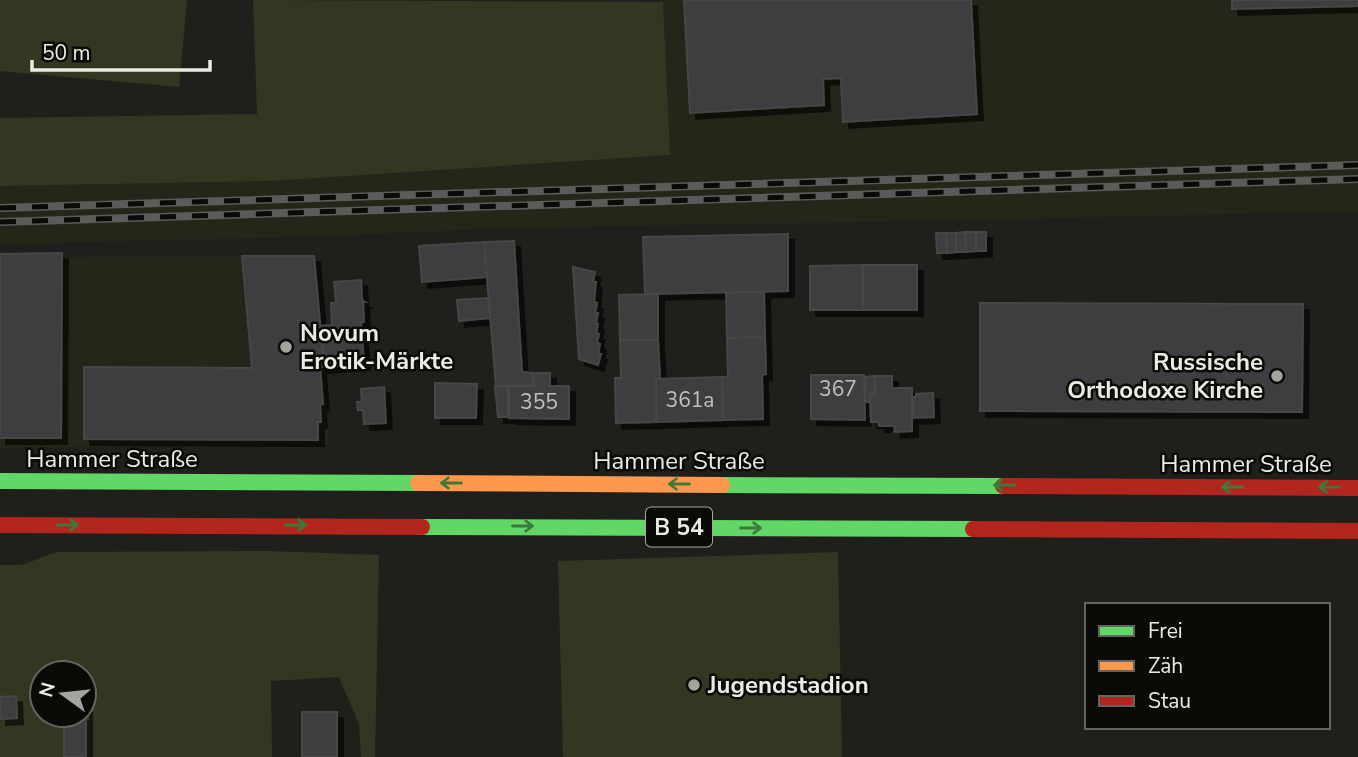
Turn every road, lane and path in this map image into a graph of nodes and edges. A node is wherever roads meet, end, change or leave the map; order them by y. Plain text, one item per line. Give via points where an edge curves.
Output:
1 (0, 481) edge
2 (1358, 488) edge
3 (0, 525) edge
4 (1358, 531) edge

2 -> 1 main road, Hammer Straße / B 54
3 -> 4 main road, B 54

